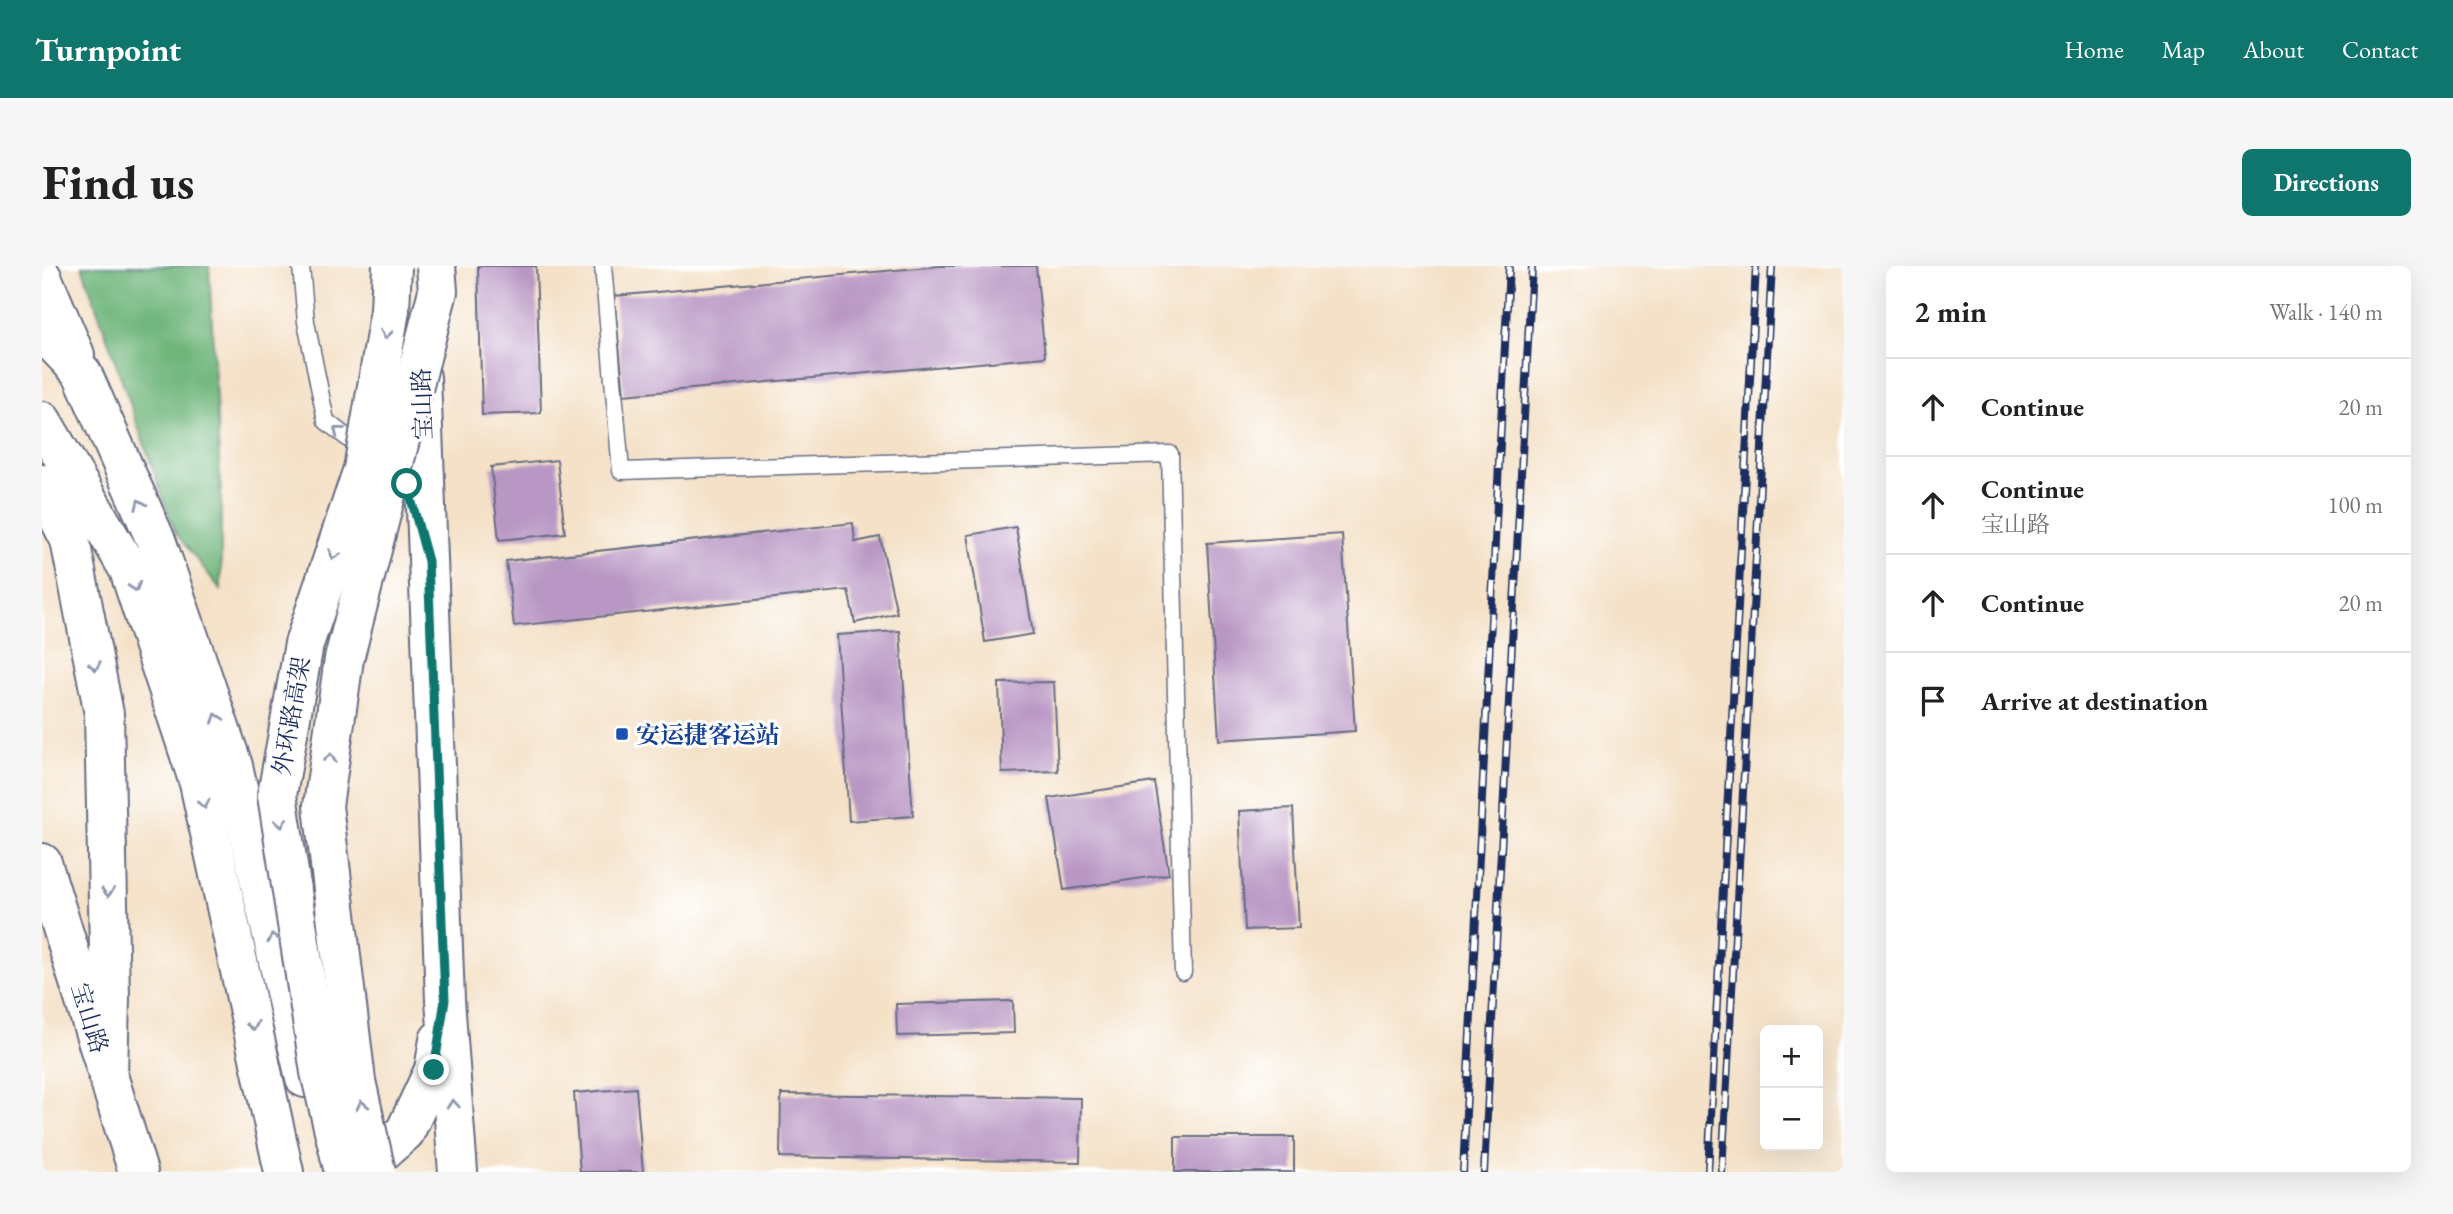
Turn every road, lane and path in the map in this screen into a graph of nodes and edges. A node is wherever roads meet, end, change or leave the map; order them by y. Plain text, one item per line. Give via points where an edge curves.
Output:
1 (301, 266) edge
2 (392, 266) edge
3 (418, 266) edge
4 (436, 266) edge
5 (604, 266) edge
6 (42, 277) edge
7 (42, 331) edge
8 (82, 373) junction
9 (42, 421) edge
10 (42, 484) edge
11 (428, 561) junction
12 (42, 863) edge
13 (1183, 972) dead end
14 (445, 1000) junction
15 (108, 1075) junction
16 (138, 1172) edge
17 (166, 1172) edge
18 (285, 1172) edge
19 (327, 1172) edge
20 (344, 1172) edge
21 (359, 1172) edge
22 (376, 1172) edge
23 (458, 1172) edge

11 -> 1 lane via 408,491 326,421 306,322
2 -> 20 main road, 外环路高架, bridge via 390,310 363,468 304,644 277,795 320,1072
3 - 11 main road, 宝山路
22 -> 4 main road, 外环路高架, bridge via 356,1081 323,806 344,659 438,291
5 - 13 lane via 621,471 1170,454
6 - 8 main road
7 - 8 main road
19 -> 8 main road via 233,766 157,543
9 -> 18 main road via 129,570 200,783
10 -> 15 main road via 70,540 104,714
11 - 14 main road, 宝山路
12 - 15 main road, 宝山路
14 - 21 main road via 434,1070 405,1132
23 -> 14 main road, 宝山路
15 - 16 main road, 宝山路
15 - 17 main road

